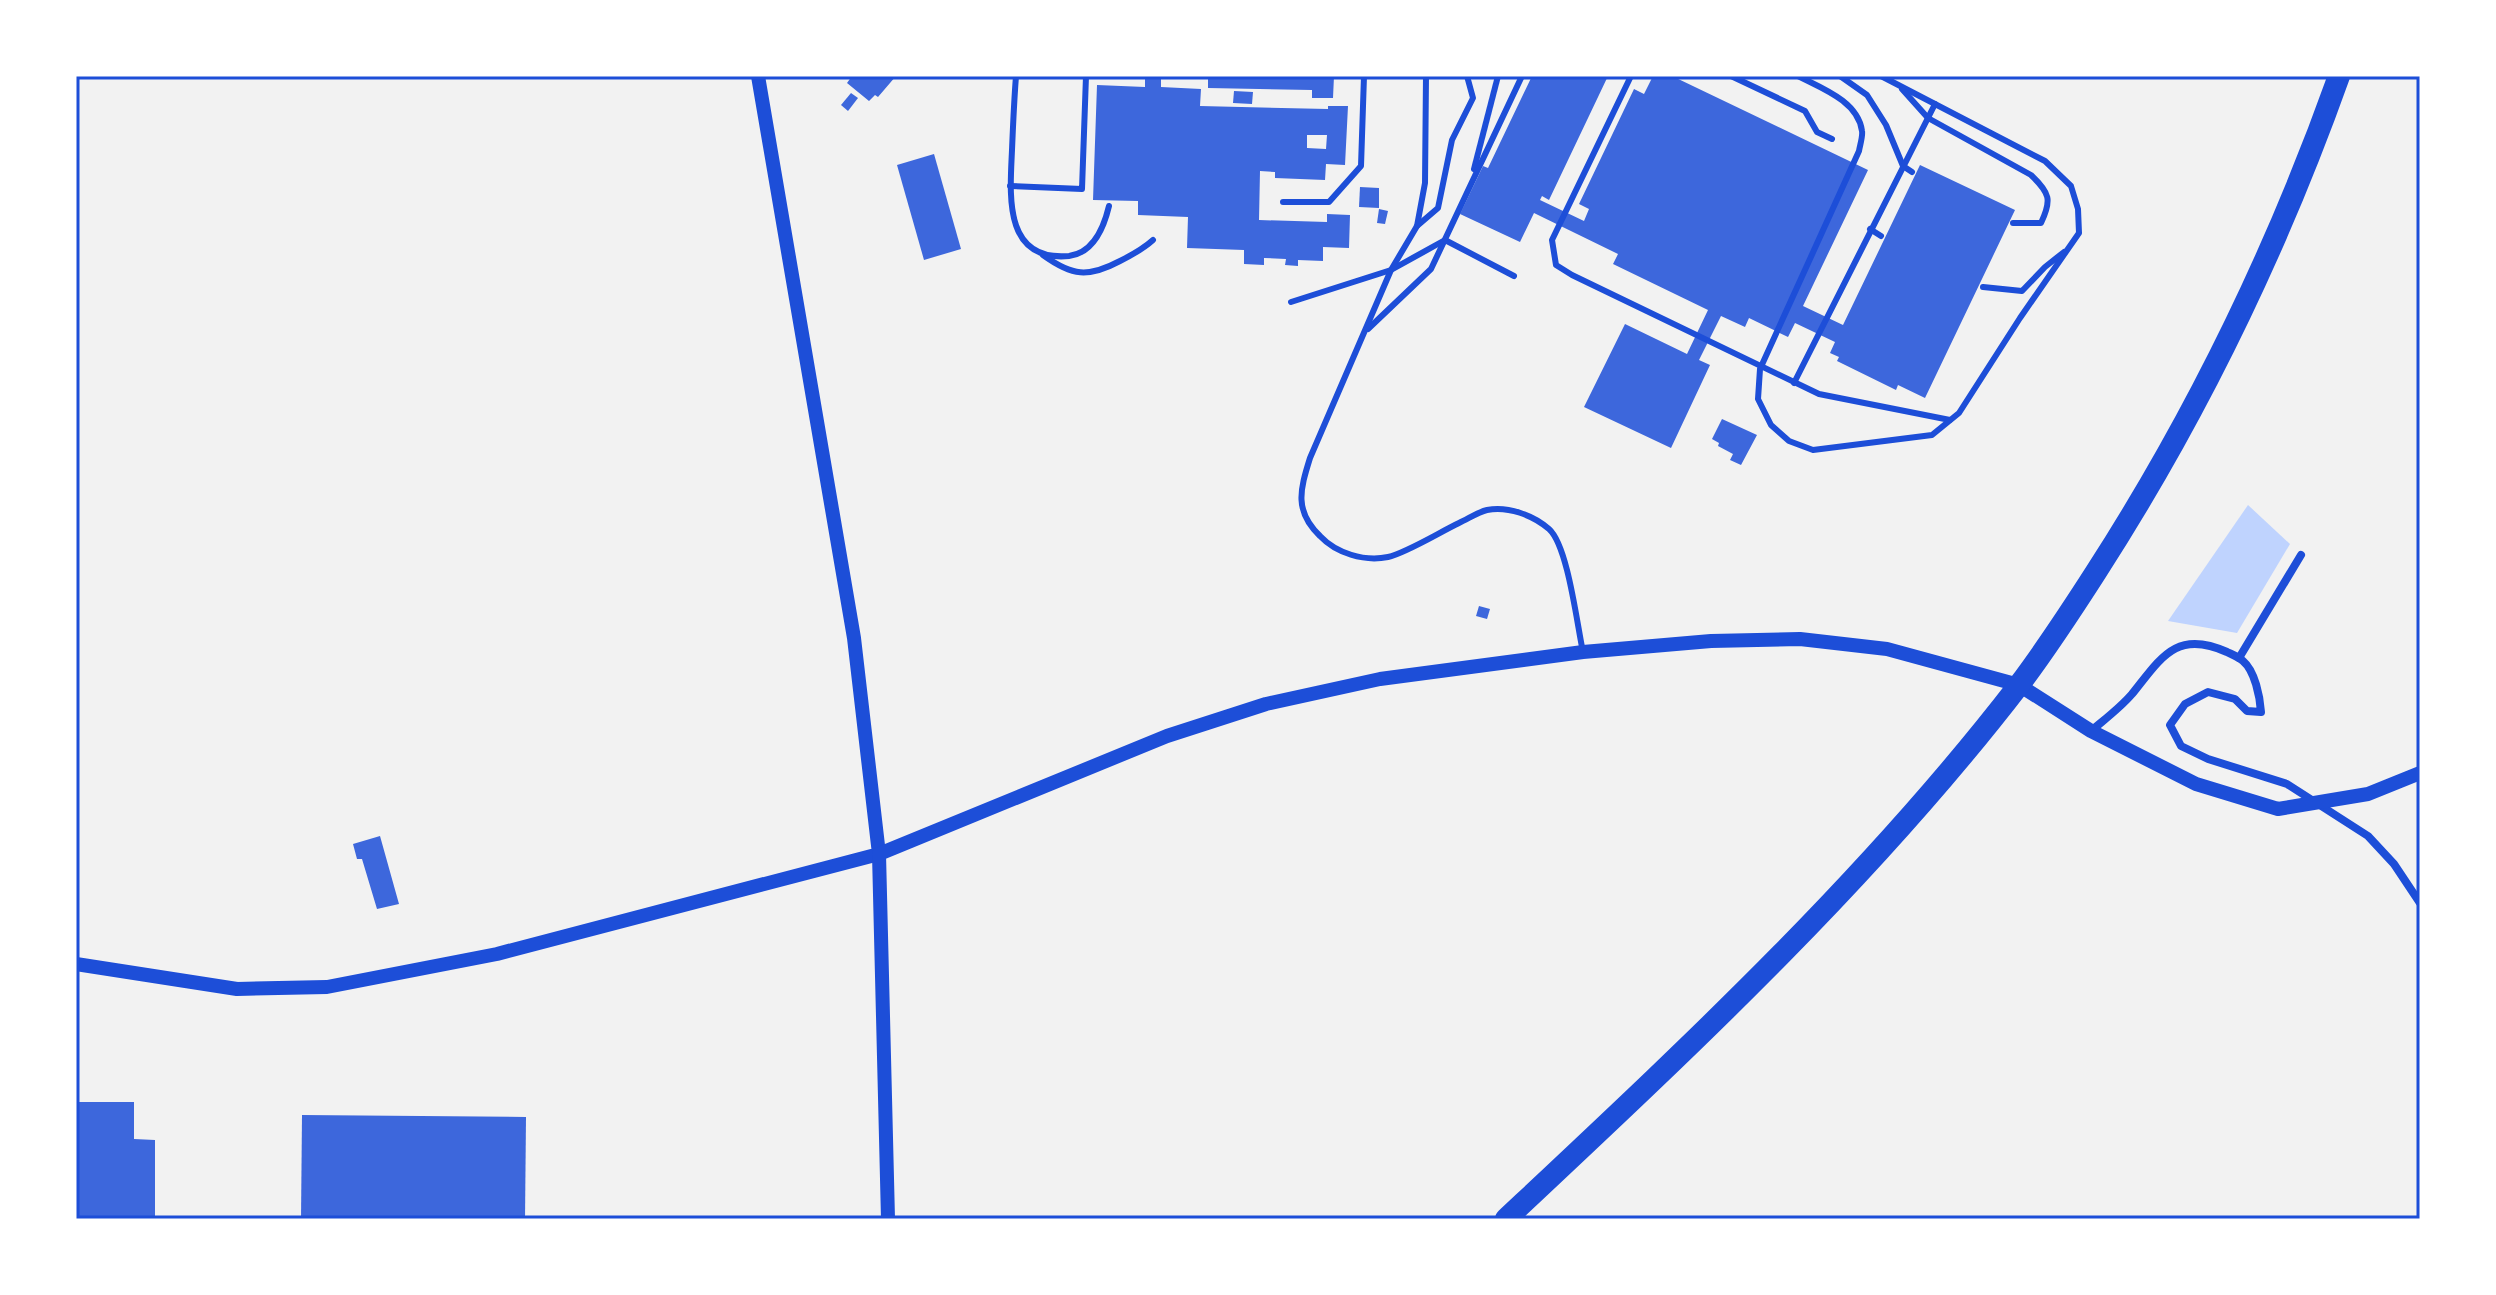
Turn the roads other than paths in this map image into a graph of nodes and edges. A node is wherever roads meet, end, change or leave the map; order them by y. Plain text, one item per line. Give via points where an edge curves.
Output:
1 (758, 76) edge
2 (1016, 76) edge
3 (1086, 76) edge
4 (1364, 76) edge
5 (1426, 76) edge
6 (1467, 76) edge
7 (1498, 76) edge
8 (1522, 76) edge
9 (1631, 76) edge
10 (1731, 76) edge
11 (1798, 76) edge
12 (1840, 76) edge
13 (1881, 76) edge
14 (2339, 76) edge
15 (1897, 84) junction
16 (1935, 104) junction
17 (1928, 118) junction
18 (1832, 139) dead end
19 (1903, 166) junction
20 (1912, 172) dead end
21 (1010, 186) junction
22 (1470, 186) junction
23 (1283, 202) dead end
24 (1109, 206) dead end
25 (2013, 223) dead end
26 (1417, 226) junction
27 (1870, 229) junction
28 (1881, 236) dead end
29 (1153, 240) dead end
30 (1445, 240) junction
31 (2067, 249) junction
32 (1040, 253) junction
33 (1391, 270) junction
34 (1514, 276) dead end
35 (1983, 287) dead end
36 (1291, 302) dead end
37 (1366, 332) junction
38 (1794, 383) junction
39 (1950, 420) junction
40 (2301, 555) dead end
41 (1583, 652) junction
42 (2239, 658) junction
43 (2019, 685) junction
44 (2091, 731) junction
45 (2420, 773) edge
46 (2317, 803) junction
47 (879, 854) junction
48 (2420, 903) edge
49 (76, 964) edge
50 (888, 1219) edge
51 (1506, 1219) edge

1 - 47 street via 854,638
2 - 21 lane
3 - 21 lane via 1082,189
4 - 23 lane via 1361,166 1329,202
5 - 26 lane via 1425,183
6 - 26 lane via 1473,98 1452,140 1438,208
7 - 22 lane
8 - 22 lane
9 - 38 lane via 1552,240 1556,265
10 - 18 lane via 1805,111 1817,132
11 - 39 lane via 1840,97 1862,131 1859,151 1760,369 1758,399 1771,425 1789,441 1813,450 1932,435
12 - 19 lane via 1867,95
13 - 15 lane
14 - 43 highway via 2269,255 2206,384 2132,517
15 - 16 lane
15 - 17 lane
16 - 17 lane
16 - 31 lane via 2045,161 2071,186 2079,233
17 - 19 lane
17 - 25 lane via 2045,188 2049,206 2041,223
19 - 20 lane
19 - 27 lane
21 - 32 lane via 1019,234
22 - 30 lane
24 - 32 lane via 1104,225 1084,250 1073,256
26 - 33 lane
27 - 28 lane
27 - 38 lane
29 - 32 lane via 1099,272 1071,271
30 - 33 lane
30 - 34 lane
30 - 37 lane via 1431,269
31 - 35 lane via 2022,291
31 - 39 lane
33 - 36 lane
33 - 37 lane
37 - 41 lane via 1310,458 1302,485 1303,517 1338,550 1364,557 1388,557 1486,510 1513,510 1535,520 1552,531 1566,565
38 - 39 lane via 1819,394
40 - 42 street
41 - 43 street via 1800,639 1887,649
41 - 47 street via 1380,679 1266,704 1167,736
42 - 44 street via 2213,647 2179,646 2161,657 2122,705
42 - 46 street via 2260,696 2261,712 2247,711 2235,699 2208,692 2185,704 2170,725 2181,746 2287,784
43 - 44 street
43 - 51 highway via 1918,809 1809,924 1704,1033
44 - 46 street via 2196,784 2278,809
45 - 46 street via 2368,794
46 - 48 street via 2368,836
47 - 49 street via 497,954 327,987 237,989
47 - 50 street

